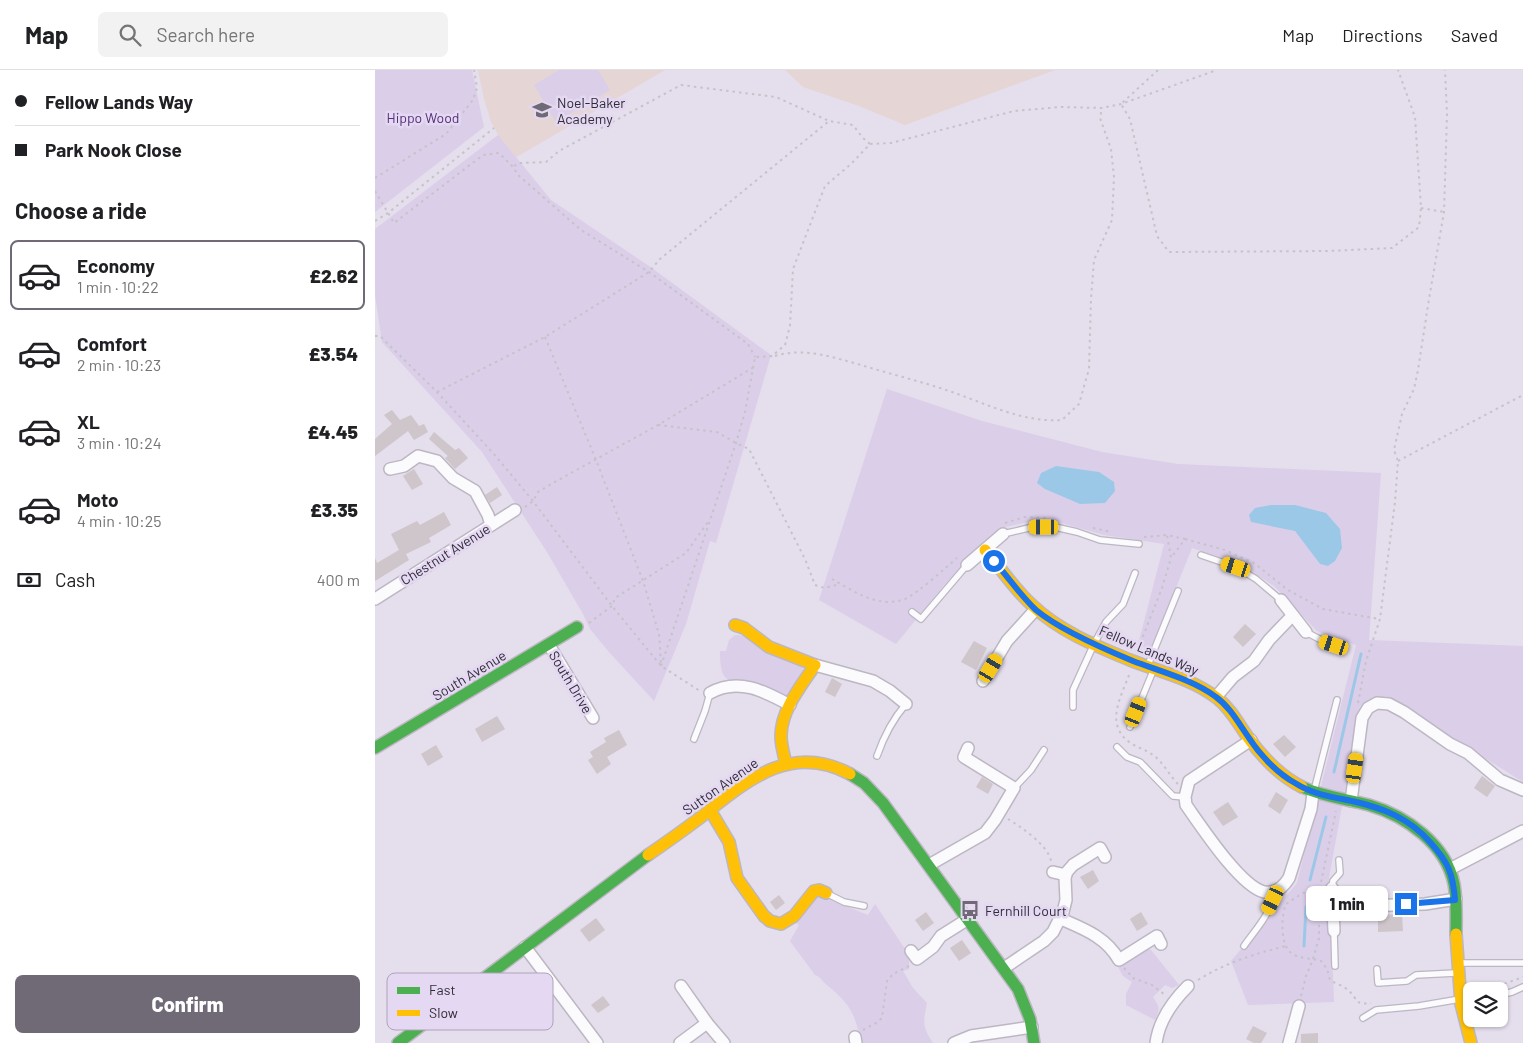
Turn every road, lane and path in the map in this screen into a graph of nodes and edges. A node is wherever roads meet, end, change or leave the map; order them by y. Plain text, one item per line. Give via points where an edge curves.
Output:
1 (473, 70) edge
2 (1158, 70) edge
3 (1217, 70) edge
4 (1397, 70) edge
5 (1445, 70) edge
6 (1121, 104) junction
7 (1102, 108) junction
8 (829, 121) junction
9 (494, 128) dead end
10 (870, 144) junction
11 (513, 167) junction
12 (375, 178) edge
13 (375, 191) edge
14 (1421, 208) junction
15 (1444, 212) junction
16 (388, 213) junction
17 (375, 221) edge
18 (649, 272) junction
19 (375, 336) edge
20 (545, 337) junction
21 (773, 356) junction
22 (755, 357) junction
23 (755, 367) junction
24 (437, 392) junction
25 (1523, 395) edge
26 (659, 425) junction
27 (736, 443) junction
28 (596, 460) junction
29 (1398, 461) junction
30 (390, 468) dead end
31 (533, 501) junction
32 (515, 510) joint
33 (712, 516) junction
34 (491, 525) junction
35 (1003, 534) joint
36 (1139, 544) dead end
37 (985, 550) junction
38 (1201, 555) dead end
39 (1171, 558) junction
40 (967, 565) joint
41 (1135, 573) dead end
42 (643, 581) junction
43 (840, 584) dead end
44 (1178, 590) dead end
45 (375, 599) edge
46 (1281, 600) joint
47 (612, 606) junction
48 (1036, 609) junction
49 (1323, 609) dead end
50 (912, 612) dead end
51 (1292, 616) junction
52 (1380, 619) junction
53 (735, 625) dead end
54 (577, 627) joint
55 (1306, 632) joint
56 (1094, 644) junction
57 (549, 645) junction
58 (1344, 648) dead end
59 (1133, 661) junction
60 (815, 665) junction
61 (661, 666) junction
62 (1150, 667) junction
63 (983, 681) dead end
64 (709, 695) junction
65 (1216, 697) junction
66 (1337, 700) dead end
67 (906, 704) joint
68 (790, 705) junction
69 (1073, 707) dead end
70 (1357, 707) dead end
71 (593, 718) dead end
72 (1130, 727) dead end
73 (694, 739) dead end
74 (1251, 740) junction
75 (1117, 747) dead end
76 (375, 748) edge
77 (969, 748) dead end
78 (1044, 750) dead end
79 (877, 756) dead end
80 (786, 764) junction
81 (1014, 788) junction
82 (1523, 790) edge
83 (1185, 793) junction
84 (1313, 793) junction
85 (1345, 800) junction
86 (710, 810) junction
87 (999, 814) junction
88 (1523, 831) edge
89 (1105, 857) dead end
90 (1339, 860) dead end
91 (929, 865) junction
92 (1450, 869) junction
93 (1053, 872) joint
94 (1065, 875) junction
95 (1332, 888) joint
96 (1273, 892) junction
97 (1319, 892) junction
98 (826, 893) joint
99 (1455, 900) junction
100 (864, 906) dead end
101 (1333, 907) junction
102 (1061, 918) junction
103 (968, 919) junction
104 (1334, 931) joint
105 (1161, 944) dead end
106 (1243, 946) dead end
107 (1286, 946) junction
108 (525, 947) junction
109 (914, 955) joint
110 (1313, 959) junction
111 (1119, 960) junction
112 (1523, 963) edge
113 (1335, 966) dead end
114 (1004, 968) junction
115 (1457, 968) junction
116 (1377, 969) dead end
117 (491, 973) edge
118 (544, 973) edge
119 (553, 984) edge
120 (681, 985) dead end
121 (1189, 986) joint
122 (1523, 987) edge
123 (1508, 993) edge
124 (1169, 998) junction
125 (1462, 1001) junction
126 (1299, 1006) joint
127 (1363, 1018) dead end
128 (707, 1023) junction
129 (1031, 1023) junction
130 (415, 1030) edge
131 (856, 1040) edge
132 (398, 1043) edge
133 (597, 1043) edge
134 (679, 1043) edge
135 (724, 1043) edge
136 (954, 1043) edge
137 (1034, 1043) edge
138 (1156, 1043) edge
139 (1289, 1043) edge
140 (1471, 1043) edge

1 - 12 path via 477,88 473,100 446,134
2 - 6 path
3 - 6 path
4 - 14 path via 1415,117
5 - 15 path
6 - 7 path
6 - 14 path via 1130,119 1157,236 1169,252 1392,248 1419,227
7 - 10 path via 1014,111 900,141
7 - 21 path via 1100,118 1111,149 1113,167 1112,220 1094,260 1089,369 1079,404 1062,420 1048,421 1016,415 948,390 820,353
8 - 10 path via 853,125
8 - 11 path via 776,97 681,85 559,151 546,162 519,163
8 - 18 path via 660,258
9 - 16 path
10 - 21 path via 825,186 793,269 790,326 785,345
11 - 16 path via 499,153 483,155 394,223
11 - 18 path via 581,230
13 - 16 path
14 - 15 path
15 - 29 path via 1418,370 1414,389 1402,414 1394,450
16 - 17 path
18 - 20 path
18 - 22 path via 748,344
19 - 24 path via 380,336
20 - 24 path
20 - 28 path
21 - 22 path
22 - 23 path
23 - 26 path
23 - 27 path
24 - 31 path
25 - 29 path
26 - 27 path via 717,432
26 - 28 path
27 - 33 path
27 - 43 path via 749,449 757,463 815,585 825,588
28 - 31 path via 538,492
28 - 42 path
29 - 52 path
30 - 34 street via 403,466 417,450 437,461 453,478 475,492
31 - 32 path
31 - 47 path
32 - 34 street, Chestnut Avenue
33 - 42 path via 686,553
33 - 61 path
34 - 45 street, Chestnut Avenue
35 - 36 lane via 1033,527 1055,527 1100,540
35 - 37 street
37 - 40 street
37 - 48 street, Fellow Lands Way
38 - 46 lane via 1236,567
39 - 39 path via 1167,536 1185,539 1181,546
39 - 59 path
40 - 50 lane via 921,619
41 - 56 lane via 1123,604
42 - 47 path via 615,598
42 - 61 path via 659,634
44 - 62 lane
46 - 51 street
47 - 54 path via 590,623
47 - 61 path
48 - 56 street, Fellow Lands Way
48 - 63 street via 1007,641
49 - 52 path
51 - 55 street
51 - 65 street via 1254,661 1233,677
52 - 70 path via 1366,661
53 - 60 street via 749,631 769,648
54 - 57 street, South Avenue
55 - 58 lane via 1323,642
56 - 59 street, Fellow Lands Way
56 - 69 lane via 1073,690
57 - 71 street, South Drive
57 - 76 street, South Avenue
59 - 62 street, Fellow Lands Way
59 - 83 path via 1116,709 1118,731 1131,743 1153,755
60 - 67 street via 873,681
60 - 68 street
61 - 64 path
62 - 65 street, Fellow Lands Way
62 - 72 lane
64 - 68 street via 725,687 741,686 765,692
64 - 73 lane
65 - 74 street, Fellow Lands Way
66 - 84 lane
67 - 79 lane via 884,735
68 - 80 street via 781,735
74 - 83 street via 1189,781
74 - 84 street, Fellow Lands Way via 1273,766
75 - 83 lane via 1127,757 1140,762 1173,796
77 - 81 street via 964,757
78 - 81 lane
80 - 86 street, Sutton Avenue via 760,773
80 - 91 street, Sutton Avenue via 827,764 846,770 863,781
81 - 87 street
82 - 85 street via 1500,780 1468,753 1404,712 1389,704 1377,703 1368,708 1362,718
83 - 96 street via 1186,806 1224,859 1263,892
84 - 85 street, Fellow Lands Way
84 - 96 street via 1289,878 1283,887
85 - 92 street, Fellow Lands Way via 1384,809 1405,820 1422,832
85 - 97 path
86 - 98 street via 729,842 737,878 770,921 781,924 794,916 814,891
86 - 108 street, Sutton Avenue
87 - 91 street via 985,833
87 - 93 path via 1027,831 1046,850
88 - 92 street
89 - 94 street via 1100,848 1073,865
90 - 95 lane via 1340,873
91 - 103 street, Sutton Avenue
92 - 99 street, Fellow Lands Way
93 - 94 street
94 - 102 street
95 - 101 street
96 - 106 lane via 1265,917
97 - 107 path via 1303,893 1286,904 1281,923
97 - 110 path via 1319,938
98 - 100 lane via 844,902
99 - 101 street
99 - 115 street, Fellow Lands Way
101 - 104 street
102 - 111 street via 1101,938
102 - 114 street via 1044,941
103 - 109 street via 941,936 933,947
103 - 114 street, Sutton Avenue
104 - 113 lane
105 - 111 street via 1157,936
107 - 110 path via 1290,953
107 - 121 path via 1236,960
108 - 117 street, Sutton Avenue
108 - 118 street
109 - 131 path via 907,968 890,977 885,988 882,1018 871,1027 855,1032
110 - 126 path
111 - 124 path via 1131,976 1152,985
112 - 115 lane
114 - 129 street, Sutton Avenue via 1024,1001
115 - 116 lane via 1416,975 1407,981 1377,983
115 - 125 street, Fellow Lands Way
119 - 133 street
120 - 128 street
121 - 124 street
122 - 123 lane
124 - 138 street
125 - 127 lane via 1376,1010
125 - 140 street, Fellow Lands Way via 1463,1020
126 - 139 street
128 - 134 street
128 - 135 street
129 - 136 street via 971,1036
129 - 137 street, Sutton Avenue
130 - 132 street, Sutton Avenue

